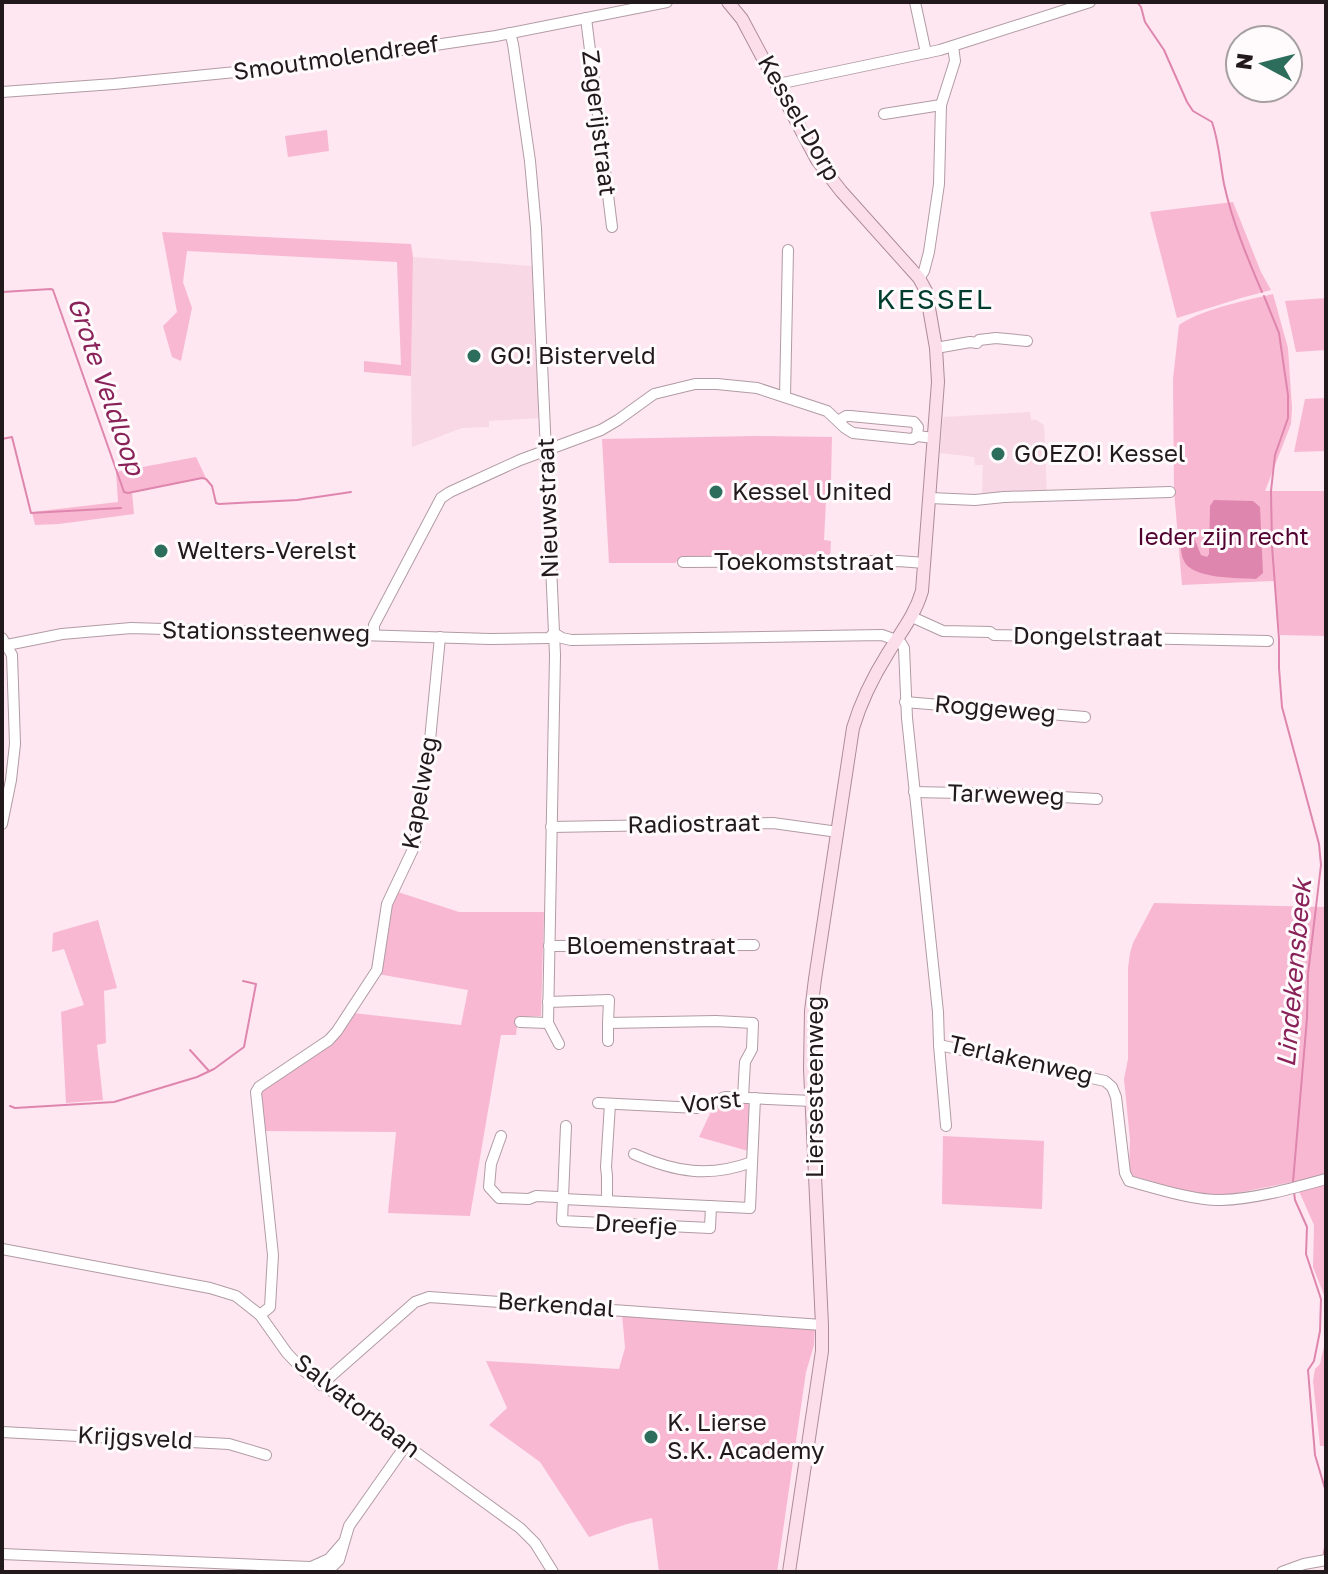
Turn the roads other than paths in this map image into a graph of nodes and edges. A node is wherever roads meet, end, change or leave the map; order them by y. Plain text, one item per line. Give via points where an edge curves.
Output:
1 (667, 2) edge
2 (728, 2) edge
3 (915, 2) edge
4 (1090, 2) edge
5 (586, 18) junction
6 (510, 33) junction
7 (953, 46) junction
8 (926, 53) junction
9 (778, 84) junction
10 (2, 92) edge
11 (941, 105) junction
12 (884, 114) dead end
13 (612, 227) dead end
14 (788, 250) dead end
15 (919, 278) junction
16 (1027, 341) dead end
17 (936, 348) junction
18 (785, 397) junction
19 (838, 421) junction
20 (917, 436) junction
21 (934, 438) junction
22 (546, 450) junction
23 (1170, 492) dead end
24 (930, 498) junction
25 (683, 562) dead end
26 (925, 563) junction
27 (912, 617) junction
28 (554, 633) junction
29 (374, 634) junction
30 (440, 637) junction
31 (530, 639) junction
32 (896, 640) junction
33 (1268, 641) dead end
34 (4, 643) edge
35 (553, 666) junction
36 (905, 702) junction
37 (1085, 717) dead end
38 (914, 792) junction
39 (1097, 799) dead end
40 (2, 824) edge
41 (551, 827) junction
42 (838, 832) junction
43 (754, 945) dead end
44 (549, 946) junction
45 (548, 1002) junction
46 (520, 1022) dead end
47 (548, 1023) junction
48 (608, 1023) junction
49 (608, 1041) dead end
50 (559, 1044) dead end
51 (939, 1045) junction
52 (749, 1097) junction
53 (812, 1101) junction
54 (598, 1103) dead end
55 (610, 1104) junction
56 (566, 1126) dead end
57 (946, 1126) dead end
58 (501, 1136) dead end
59 (634, 1154) dead end
60 (752, 1162) junction
61 (1326, 1179) edge
62 (563, 1199) junction
63 (607, 1201) junction
64 (711, 1206) junction
65 (2, 1249) edge
66 (260, 1315) junction
67 (822, 1325) junction
68 (321, 1385) junction
69 (2, 1432) edge
70 (406, 1445) junction
71 (266, 1455) dead end
72 (2, 1554) edge
73 (1326, 1560) edge
74 (553, 1572) edge
75 (789, 1572) edge
76 (1282, 1572) edge

1 - 5 street, Smoutmolendreef
2 - 9 main road, Kessel-Dorp
3 - 8 street
4 - 7 street
5 - 6 street, Smoutmolendreef
5 - 13 street, Zagerijstraat
6 - 10 street, Smoutmolendreef via 286,67
6 - 22 street, Nieuwstraat via 534,198
7 - 8 street
7 - 11 street via 955,61
8 - 9 street
9 - 15 main road, Kessel-Dorp via 822,168
11 - 12 street
11 - 15 street via 937,198 926,267
14 - 18 street
15 - 17 main road, Kessel-Dorp
16 - 17 street via 996,338
17 - 21 main road, Kessel-Dorp
18 - 19 street via 827,411
18 - 22 street via 757,388 695,384 652,395 610,425
19 - 20 street via 853,433
19 - 20 street via 850,416 914,422
20 - 21 street
21 - 24 main road, Kessel-Dorp
22 - 28 street, Nieuwstraat
22 - 29 street via 441,498
23 - 24 street
24 - 26 main road, Kessel-Dorp
25 - 26 street, Toekomststraat
26 - 27 main road, Kessel-Dorp
27 - 32 main road, Liersesteenweg
27 - 33 street, Dongelstraat via 943,631 994,635
28 - 31 street, Stationssteenweg
28 - 32 street, Stationssteenweg via 571,640 882,635
28 - 35 street, Nieuwstraat
29 - 30 street, Stationssteenweg
29 - 34 street, Stationssteenweg via 131,628
30 - 31 street, Stationssteenweg
30 - 66 street, Kapelweg via 416,836 387,904 377,970 329,1040 256,1092 273,1255 270,1307
31 - 35 street via 544,647
32 - 36 street, Terlakenweg via 904,648
32 - 42 main road, Liersesteenweg via 870,683 853,728
34 - 40 street via 12,655 15,744
35 - 41 street, Nieuwstraat
36 - 37 street, Roggeweg
36 - 38 street, Terlakenweg
38 - 39 street, Tarweweg
38 - 51 street, Terlakenweg
41 - 42 street, Radiostraat via 773,823
41 - 44 street, Nieuwstraat
42 - 53 main road, Liersesteenweg via 811,1011
43 - 44 street, Bloemenstraat
44 - 45 street, Nieuwstraat
45 - 47 street
45 - 48 street via 609,1000
46 - 47 street
47 - 50 street
48 - 49 street
48 - 52 street via 753,1023 752,1049 745,1062
51 - 57 street
51 - 61 street, Terlakenweg via 1105,1081 1116,1097 1129,1181 1218,1201
52 - 53 street, Vorst
52 - 55 street, Vorst via 721,1098 697,1108
52 - 60 street
53 - 67 main road, Liersesteenweg
54 - 55 street, Vorst
55 - 63 street
56 - 62 street, Dreefje
58 - 62 street via 489,1187 499,1198
59 - 60 street via 693,1171 733,1169
60 - 64 street, Dreefje via 750,1208
62 - 63 street, Dreefje
62 - 64 street, Dreefje via 562,1221 710,1228
63 - 64 street, Dreefje
65 - 66 street, Salvatorbaan via 210,1288 236,1296
66 - 68 street, Salvatorbaan via 287,1353
67 - 68 street, Berkendal via 429,1297 415,1302
67 - 75 main road, Liersesteenweg
68 - 70 street, Salvatorbaan
69 - 71 street, Krijgsveld via 229,1444
70 - 72 street via 349,1526 339,1560 324,1570
70 - 74 street, Salvatorbaan via 520,1528
73 - 76 street

